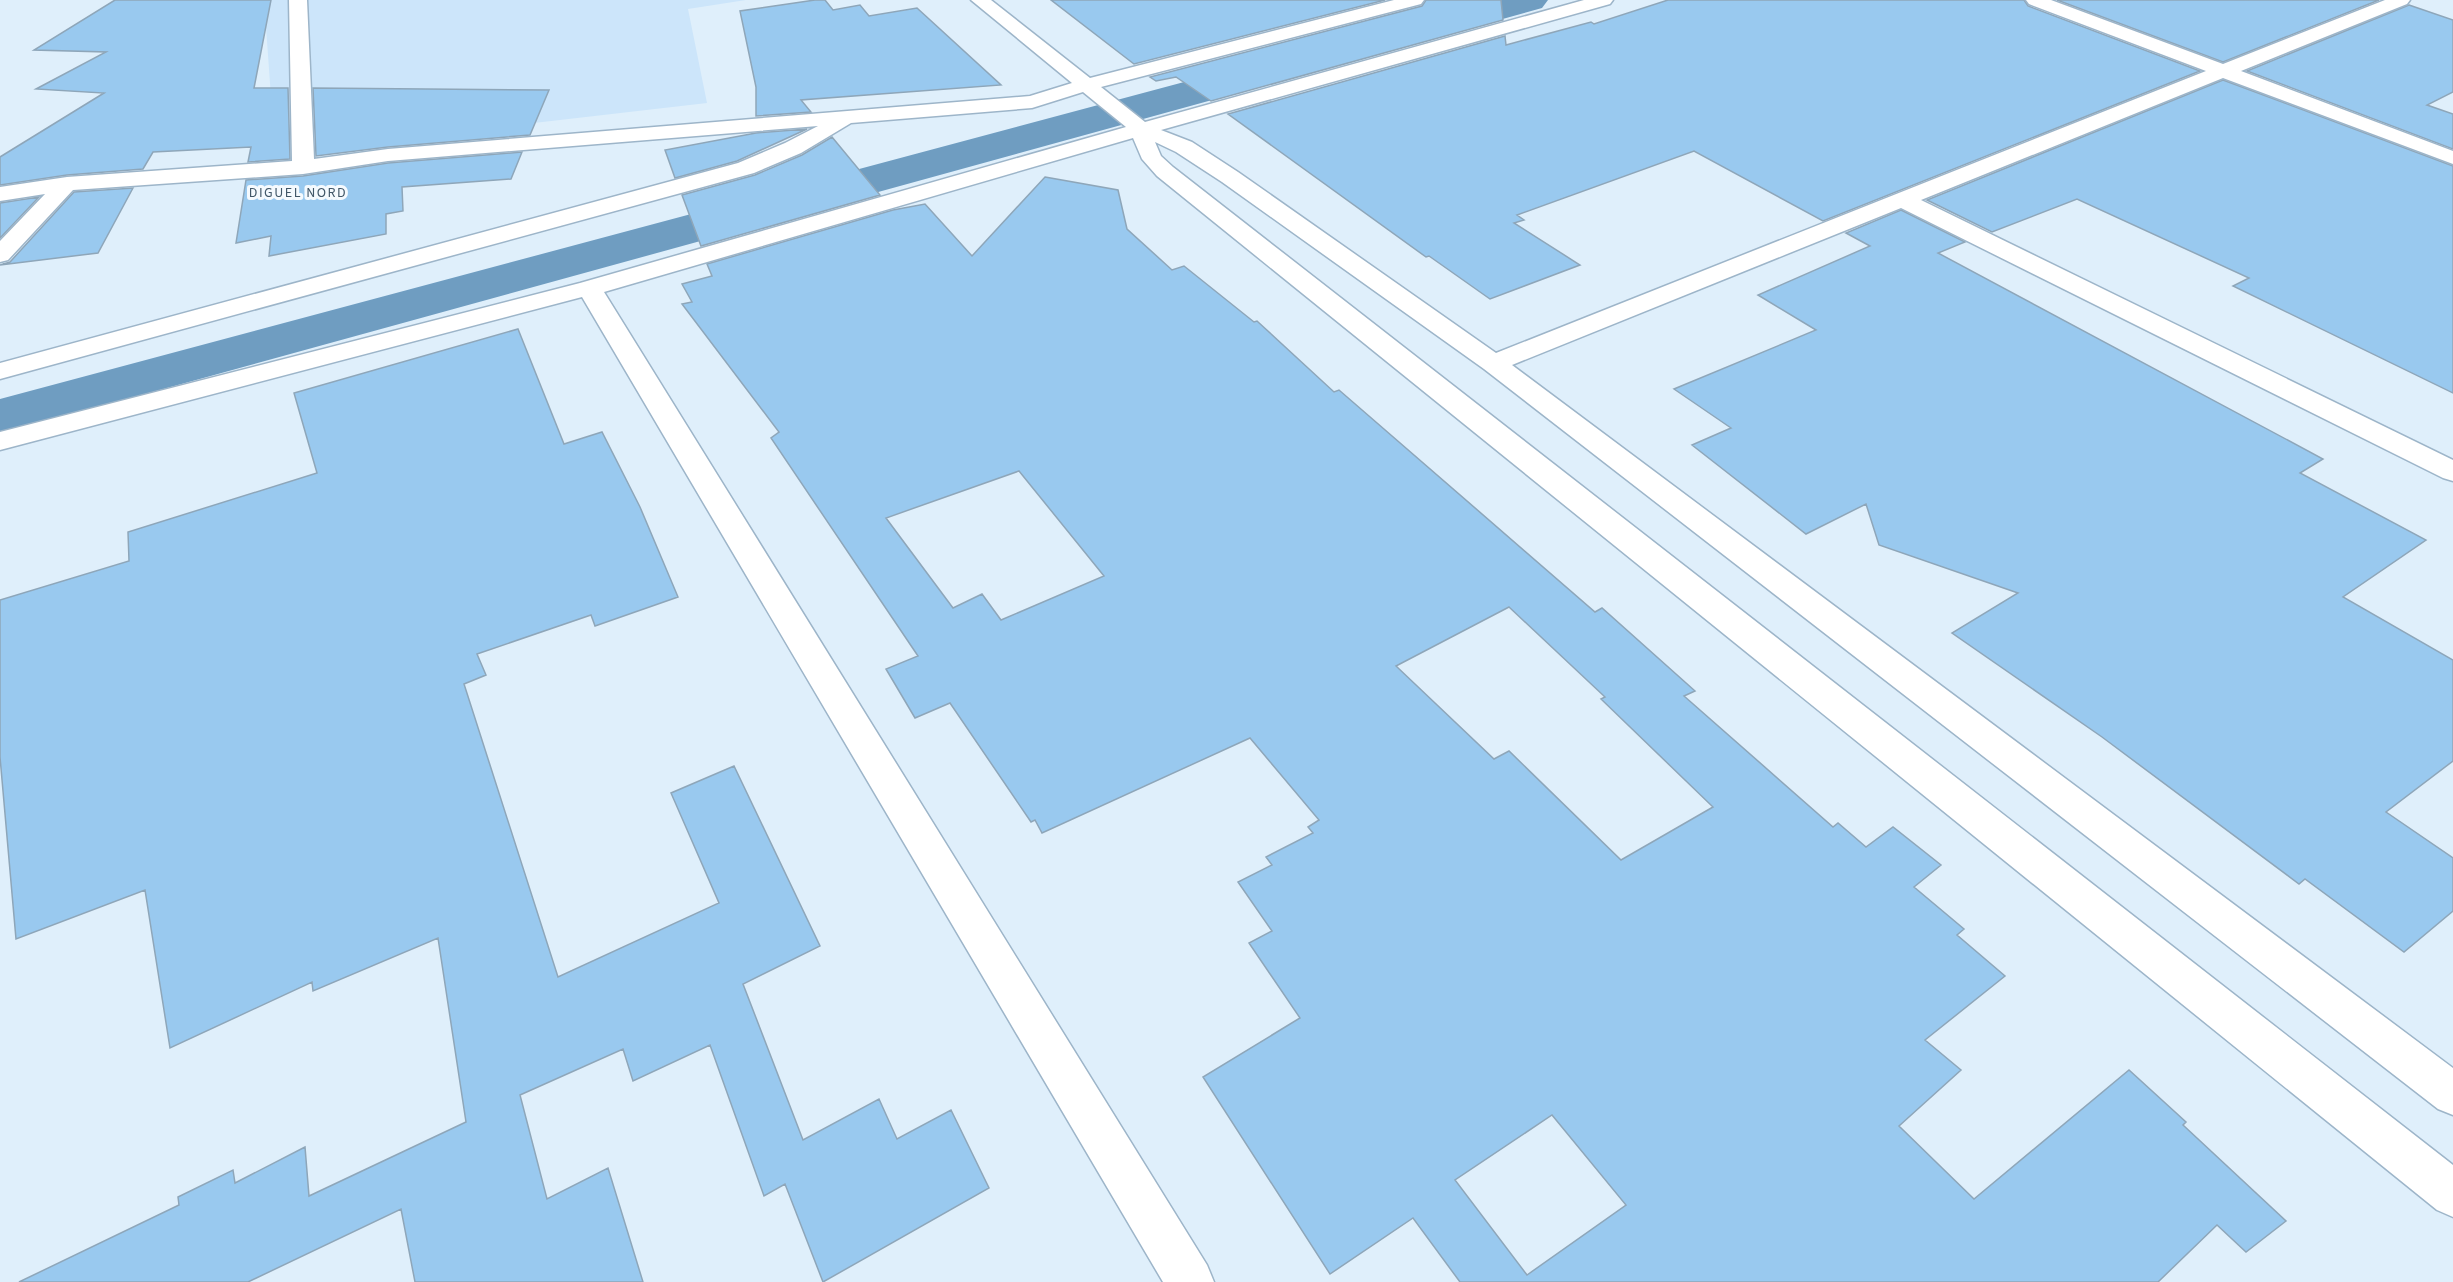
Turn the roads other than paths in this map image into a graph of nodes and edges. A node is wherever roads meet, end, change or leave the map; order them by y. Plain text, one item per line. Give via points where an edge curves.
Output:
1 (298, 0) edge
2 (980, 0) edge
3 (1415, 0) edge
4 (1604, 0) edge
5 (2035, 0) edge
6 (2401, 0) edge
7 (2222, 73) junction
8 (1086, 85) junction
9 (852, 116) junction
10 (1136, 124) junction
11 (2453, 158) edge
12 (303, 167) junction
13 (0, 182) edge
14 (67, 184) junction
15 (0, 194) edge
16 (1901, 199) junction
17 (0, 255) edge
18 (589, 288) junction
19 (1493, 363) junction
20 (0, 371) edge
21 (0, 441) edge
22 (2453, 472) edge
23 (2453, 1094) edge
24 (2453, 1194) edge
25 (1190, 1282) edge

1 - 12 street
2 - 8 street
3 - 8 street
4 - 10 street
5 - 7 street
6 - 7 street
7 - 11 street
7 - 16 street
8 - 9 street via 1032,102
8 - 10 street
9 - 12 street via 388,155
9 - 20 street via 746,168
10 - 18 street
10 - 19 street via 1184,147 1230,177
10 - 24 street via 1151,159
12 - 14 street
13 - 14 street
14 - 15 street
14 - 17 street
16 - 19 street
16 - 22 street
18 - 21 street
18 - 25 street
19 - 23 street

